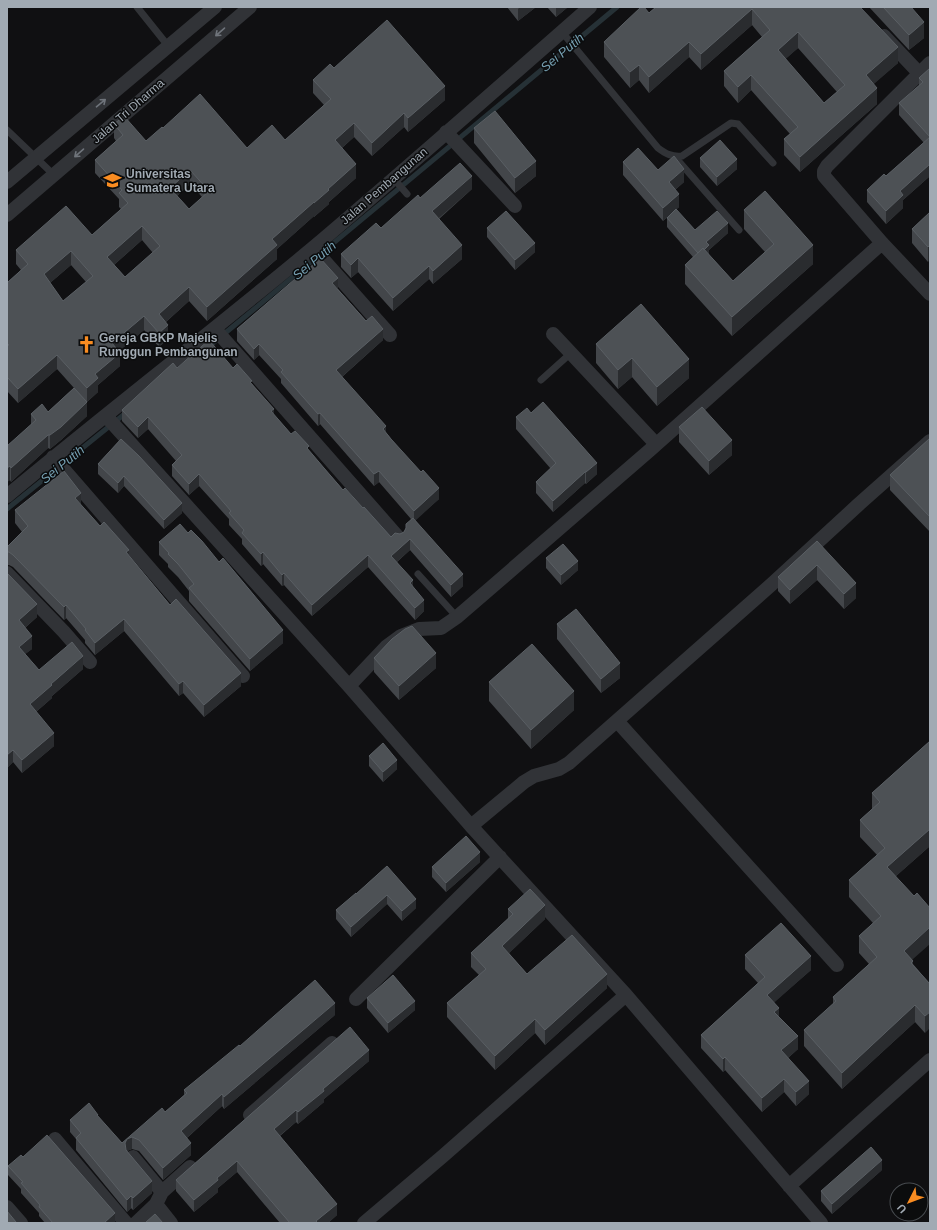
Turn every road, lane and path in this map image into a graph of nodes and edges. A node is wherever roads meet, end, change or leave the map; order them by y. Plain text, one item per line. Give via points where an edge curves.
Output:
1 (137, 7) edge
2 (215, 7) edge
3 (250, 7) edge
4 (590, 7) edge
5 (873, 24) edge
6 (565, 36) junction
7 (169, 47) junction
8 (930, 63) edge
9 (920, 73) junction
10 (7, 130) edge
11 (449, 134) junction
12 (675, 157) junction
13 (36, 158) junction
14 (773, 164) dead end
15 (54, 175) junction
16 (7, 182) edge
17 (514, 206) dead end
18 (7, 215) edge
19 (739, 230) dead end
20 (882, 243) junction
21 (317, 252) junction
22 (930, 294) edge
23 (219, 334) junction
24 (553, 334) dead end
25 (390, 335) dead end
26 (571, 353) junction
27 (541, 380) dead end
28 (111, 422) junction
29 (930, 441) edge
30 (656, 444) junction
31 (57, 462) junction
32 (7, 496) edge
33 (398, 537) edge
34 (7, 573) edge
35 (418, 574) dead end
36 (456, 617) junction
37 (90, 662) dead end
38 (244, 676) dead end
39 (348, 686) junction
40 (617, 721) junction
41 (471, 826) junction
42 (500, 857) junction
43 (837, 965) dead end
44 (626, 995) junction
45 (356, 999) dead end
46 (342, 1034) edge
47 (930, 1060) edge
48 (240, 1124) edge
49 (54, 1139) dead end
50 (132, 1157) edge
51 (198, 1161) edge
52 (789, 1186) junction
53 (159, 1198) junction
54 (7, 1207) edge
55 (21, 1223) edge
56 (126, 1223) edge
57 (136, 1223) edge
58 (172, 1223) edge
59 (364, 1223) edge
60 (821, 1223) edge

1 - 7 lane
2 - 7 street, Jalan Tri Dharma
3 -> 15 street, Jalan Tri Dharma
4 - 6 street, Jalan Pembangunan
5 - 9 street
6 - 11 street, Jalan Pembangunan
6 - 12 lane via 658,148
13 -> 7 street, Jalan Tri Dharma
8 - 9 street
9 - 20 street via 824,171 824,176
10 - 13 lane
11 - 17 street
11 - 21 street, Jalan Pembangunan via 400,186
12 - 14 lane via 682,156 730,123 738,124
12 - 19 lane
13 - 15 lane
13 - 16 street, Jalan Tri Dharma
15 - 18 street, Jalan Tri Dharma
20 - 22 street
20 - 30 street
21 - 23 street, Jalan Pembangunan
21 - 25 street
23 - 28 street, Jalan Pembangunan
23 - 33 street
24 - 26 street
26 - 27 lane
26 - 30 street
28 - 31 street, Jalan Pembangunan
28 - 39 street
29 - 40 street
30 - 36 street
31 - 32 street, Jalan Pembangunan
31 - 38 street
34 - 37 street
35 - 36 lane
36 - 39 street via 441,628 419,629 400,636
39 - 41 street
40 - 41 street via 564,767 534,776 524,782
40 - 43 street
41 - 42 street
42 - 44 street
42 - 45 street
44 - 52 street
44 - 59 street
46 - 48 street
47 - 52 street
49 - 56 street
50 - 53 street
51 - 53 street
52 - 60 street
53 - 57 street
53 - 58 street
54 - 55 street

